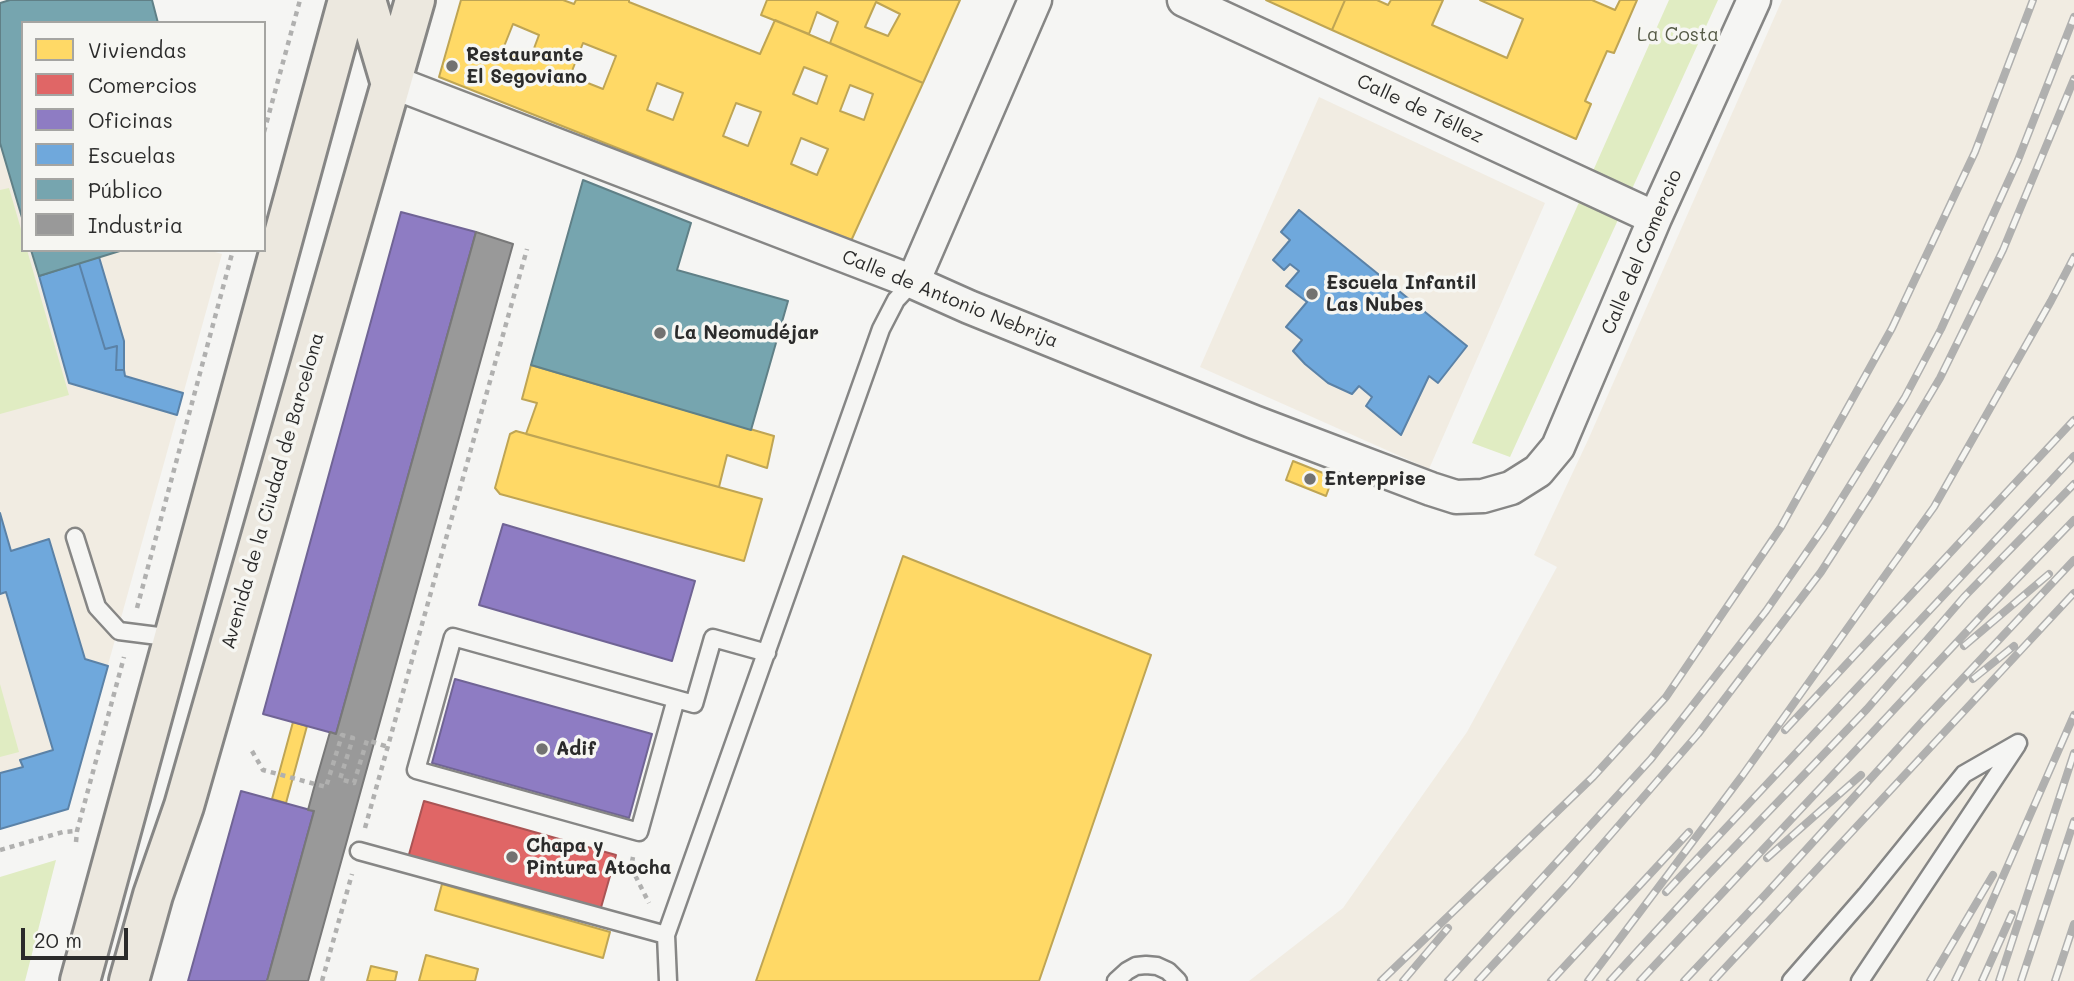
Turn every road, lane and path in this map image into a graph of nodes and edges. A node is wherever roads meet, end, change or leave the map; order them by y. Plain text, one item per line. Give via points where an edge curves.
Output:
1 (300, 0) edge
2 (348, 0) edge
3 (366, 0) edge
4 (415, 0) edge
5 (1035, 0) edge
6 (1184, 0) edge
7 (1754, 0) edge
8 (390, 81) junction
9 (266, 125) edge
10 (1655, 218) junction
11 (527, 248) dead end
12 (232, 252) edge
13 (913, 282) junction
14 (1511, 488) joint
15 (75, 537) dead end
16 (130, 632) junction
17 (174, 638) junction
18 (767, 653) junction
19 (676, 699) junction
20 (388, 747) junction
21 (252, 751) dead end
22 (639, 832) junction
23 (0, 850) edge
24 (359, 851) junction
25 (666, 935) junction
26 (80, 981) edge
27 (129, 981) edge
28 (322, 981) edge
29 (668, 981) edge
30 (1116, 981) edge
31 (1178, 981) edge
32 (1791, 981) edge
33 (1860, 981) edge

1 - 9 path
2 - 17 main road
3 - 8 main road
4 - 8 main road, Avenida de la Ciudad de Barcelona
5 - 13 street
6 - 10 street, Calle de Téllez
7 - 10 street, Calle del Comercio
8 - 13 street, Calle de Antonio Nebrija
8 - 27 main road, Avenida de la Ciudad de Barcelona via 184,806
10 - 14 street, Calle del Comercio via 1558,447 1538,471
11 - 20 path
12 - 16 path
13 - 14 street, Calle de Antonio Nebrija via 1431,489 1456,497
13 - 18 lane via 896,300 881,329
15 - 16 lane via 97,607 119,631
16 - 17 lane
16 - 23 path via 77,831
17 - 26 main road
18 - 19 lane via 713,638 694,704
18 - 25 lane
19 - 22 lane
19 - 22 lane via 453,637 416,770
20 - 21 path via 367,740 354,783 340,779 352,738 342,735 326,787 263,770
20 - 24 path
22 - 25 path via 631,867
24 - 25 lane
24 - 28 path
25 - 29 lane
30 - 31 lane via 1127,971 1146,965 1168,971
32 - 33 lane via 1964,774 2018,743

